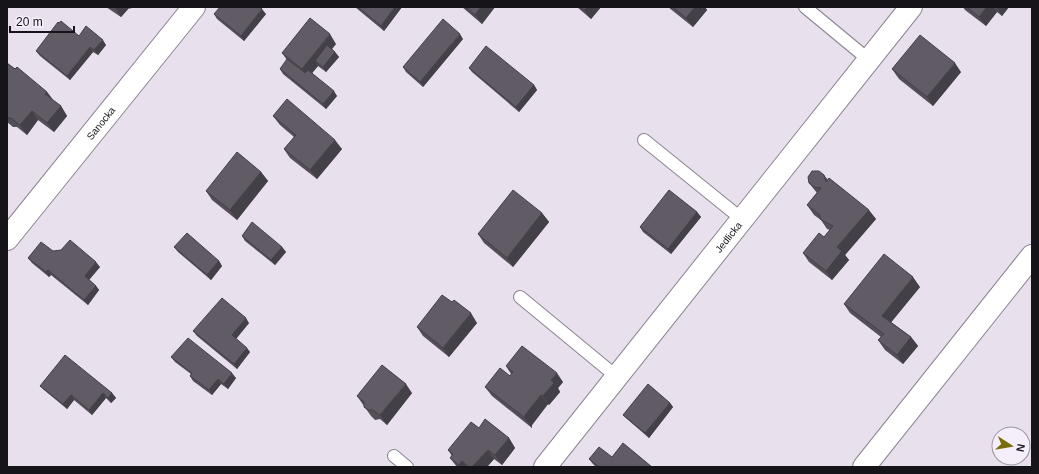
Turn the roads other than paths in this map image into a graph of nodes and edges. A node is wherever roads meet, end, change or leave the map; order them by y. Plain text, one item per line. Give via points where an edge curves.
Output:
1 (194, 7) edge
2 (805, 7) edge
3 (911, 7) edge
4 (869, 60) junction
5 (644, 140) dead end
6 (743, 220) junction
7 (7, 239) edge
8 (1032, 256) edge
9 (520, 297) dead end
10 (617, 377) junction
11 (394, 456) dead end
12 (407, 467) edge
13 (545, 467) edge
14 (864, 467) edge

1 - 7 street, Sanocka
2 - 4 lane
3 - 4 street, Jedlicka
4 - 6 street, Jedlicka
5 - 6 lane
6 - 10 street, Jedlicka
8 - 14 street
9 - 10 lane
10 - 13 street, Jedlicka
11 - 12 lane

